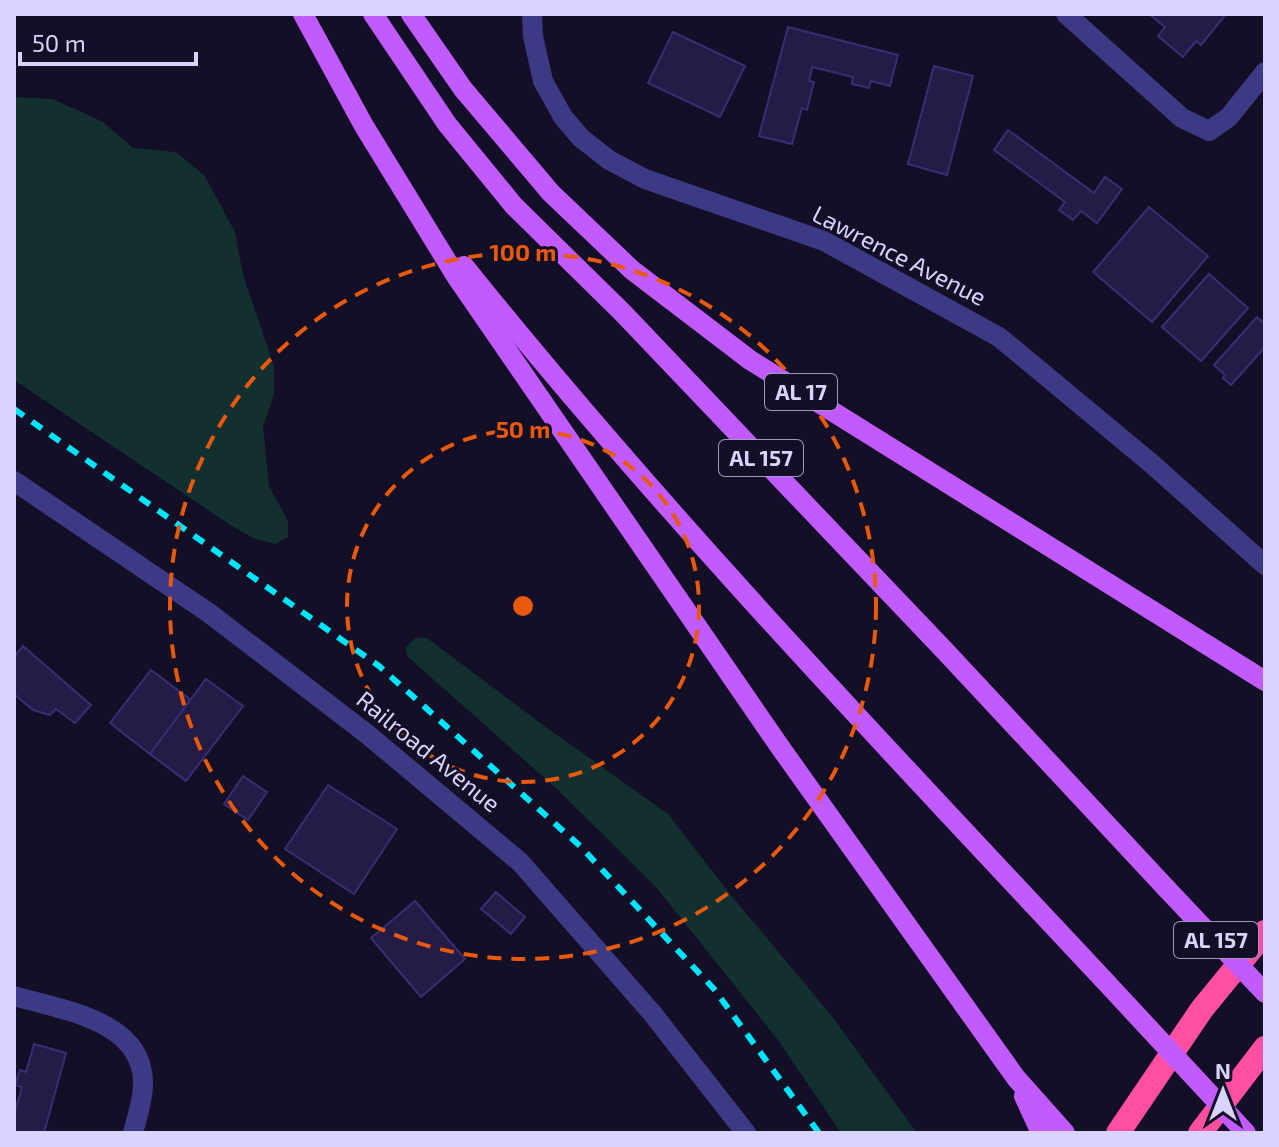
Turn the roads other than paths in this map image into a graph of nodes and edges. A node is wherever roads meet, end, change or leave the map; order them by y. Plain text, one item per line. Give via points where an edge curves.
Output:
1 (303, 14) edge
2 (373, 14) edge
3 (411, 14) edge
4 (532, 14) edge
5 (1066, 14) edge
6 (1265, 72) edge
7 (364, 126) junction
8 (14, 481) edge
9 (1265, 565) edge
10 (1265, 681) edge
11 (1265, 932) edge
12 (1265, 993) edge
13 (14, 996) edge
14 (1265, 1048) edge
15 (1016, 1078) junction
16 (133, 1133) edge
17 (746, 1133) edge
18 (1041, 1133) edge
19 (1065, 1133) edge
20 (1118, 1133) edge
21 (1200, 1133) edge
22 (1246, 1133) edge

1 - 7 main road
2 - 12 main road, AL 157, bridge via 447,124 514,206 622,312
3 - 10 main road, AL 17 via 463,89 551,193 632,270 750,360
4 - 9 street, Lawrence Avenue via 543,81 563,117 609,160 645,179 824,241 999,337
5 - 6 street via 1182,118 1209,131 1229,117
7 - 15 main road via 456,276
7 - 22 main road, bridge via 436,232 541,359 816,671
8 - 17 street, Railroad Avenue via 209,613 367,734 520,862 652,1013
11 - 20 highway via 1202,1009
13 - 16 street via 103,1024 127,1039 140,1062 143,1083
14 - 21 highway
15 - 18 main road
15 - 19 main road

